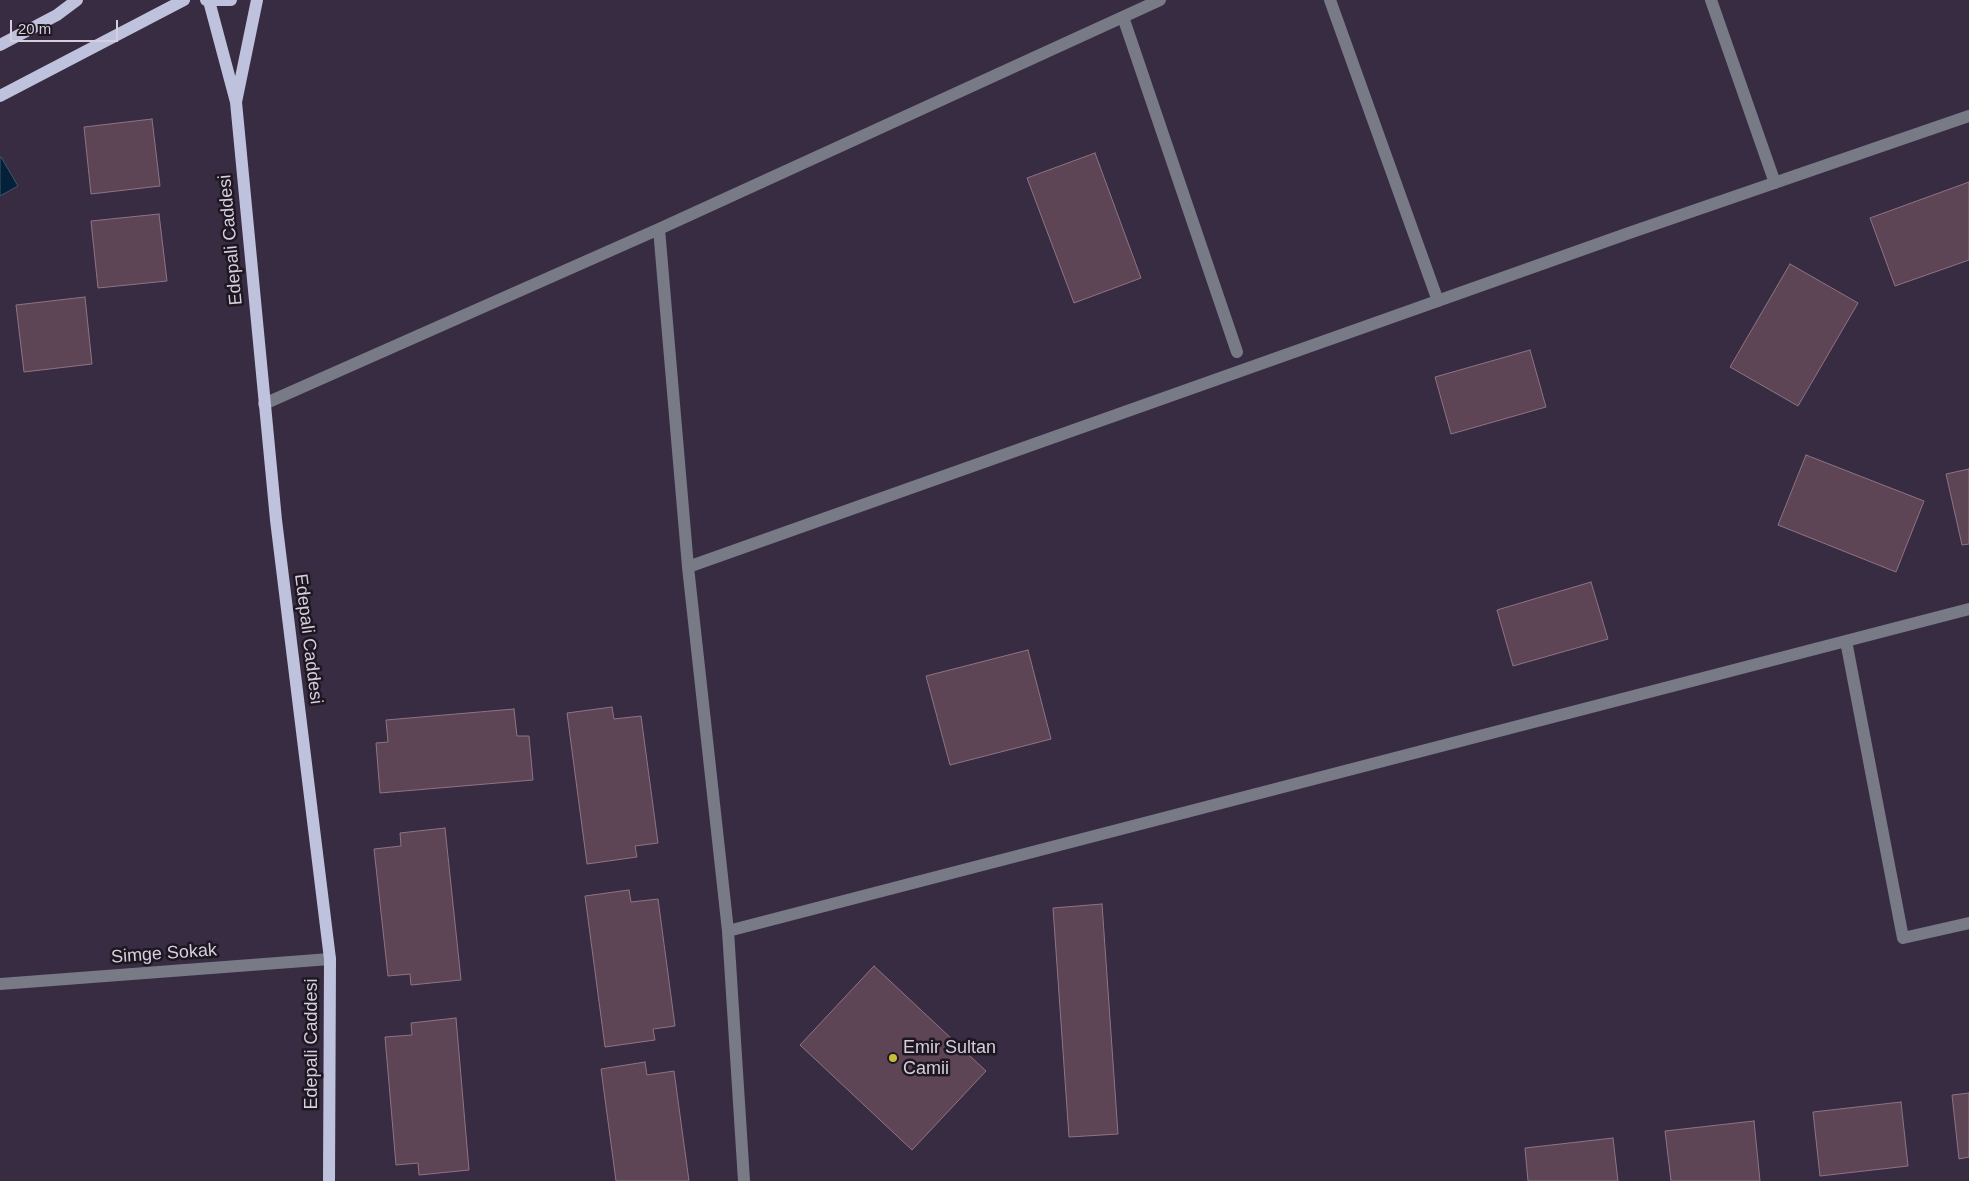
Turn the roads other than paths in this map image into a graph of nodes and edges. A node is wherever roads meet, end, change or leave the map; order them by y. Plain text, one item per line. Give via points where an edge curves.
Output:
1 (77, 0) edge
2 (184, 0) edge
3 (208, 0) edge
4 (231, 0) edge
5 (257, 0) edge
6 (1160, 0) edge
7 (1330, 0) edge
8 (1711, 0) edge
9 (1123, 17) junction
10 (0, 45) edge
11 (0, 96) edge
12 (236, 102) junction
13 (1969, 116) edge
14 (1775, 183) junction
15 (659, 229) junction
16 (1438, 301) junction
17 (1237, 352) dead end
18 (264, 404) junction
19 (688, 567) junction
20 (1969, 610) edge
21 (1846, 642) junction
22 (1969, 923) edge
23 (728, 931) junction
24 (330, 958) junction
25 (0, 984) edge
26 (329, 1181) edge
27 (744, 1181) edge

1 - 10 main road via 57,15
2 - 11 main road
3 - 4 main road
3 - 12 main road
5 - 12 main road
6 - 9 street
7 - 16 street
8 - 14 street
9 - 15 street
9 - 17 street
12 - 18 main road, Edepali Caddesi
13 - 14 street
14 - 16 street
15 - 18 street
15 - 19 street
16 - 19 street
18 - 24 main road, Edepali Caddesi
19 - 23 street
20 - 21 street
21 - 22 street via 1903,938
21 - 23 street
23 - 27 street
24 - 25 street, Simge Sokak
24 - 26 main road, Edepali Caddesi

